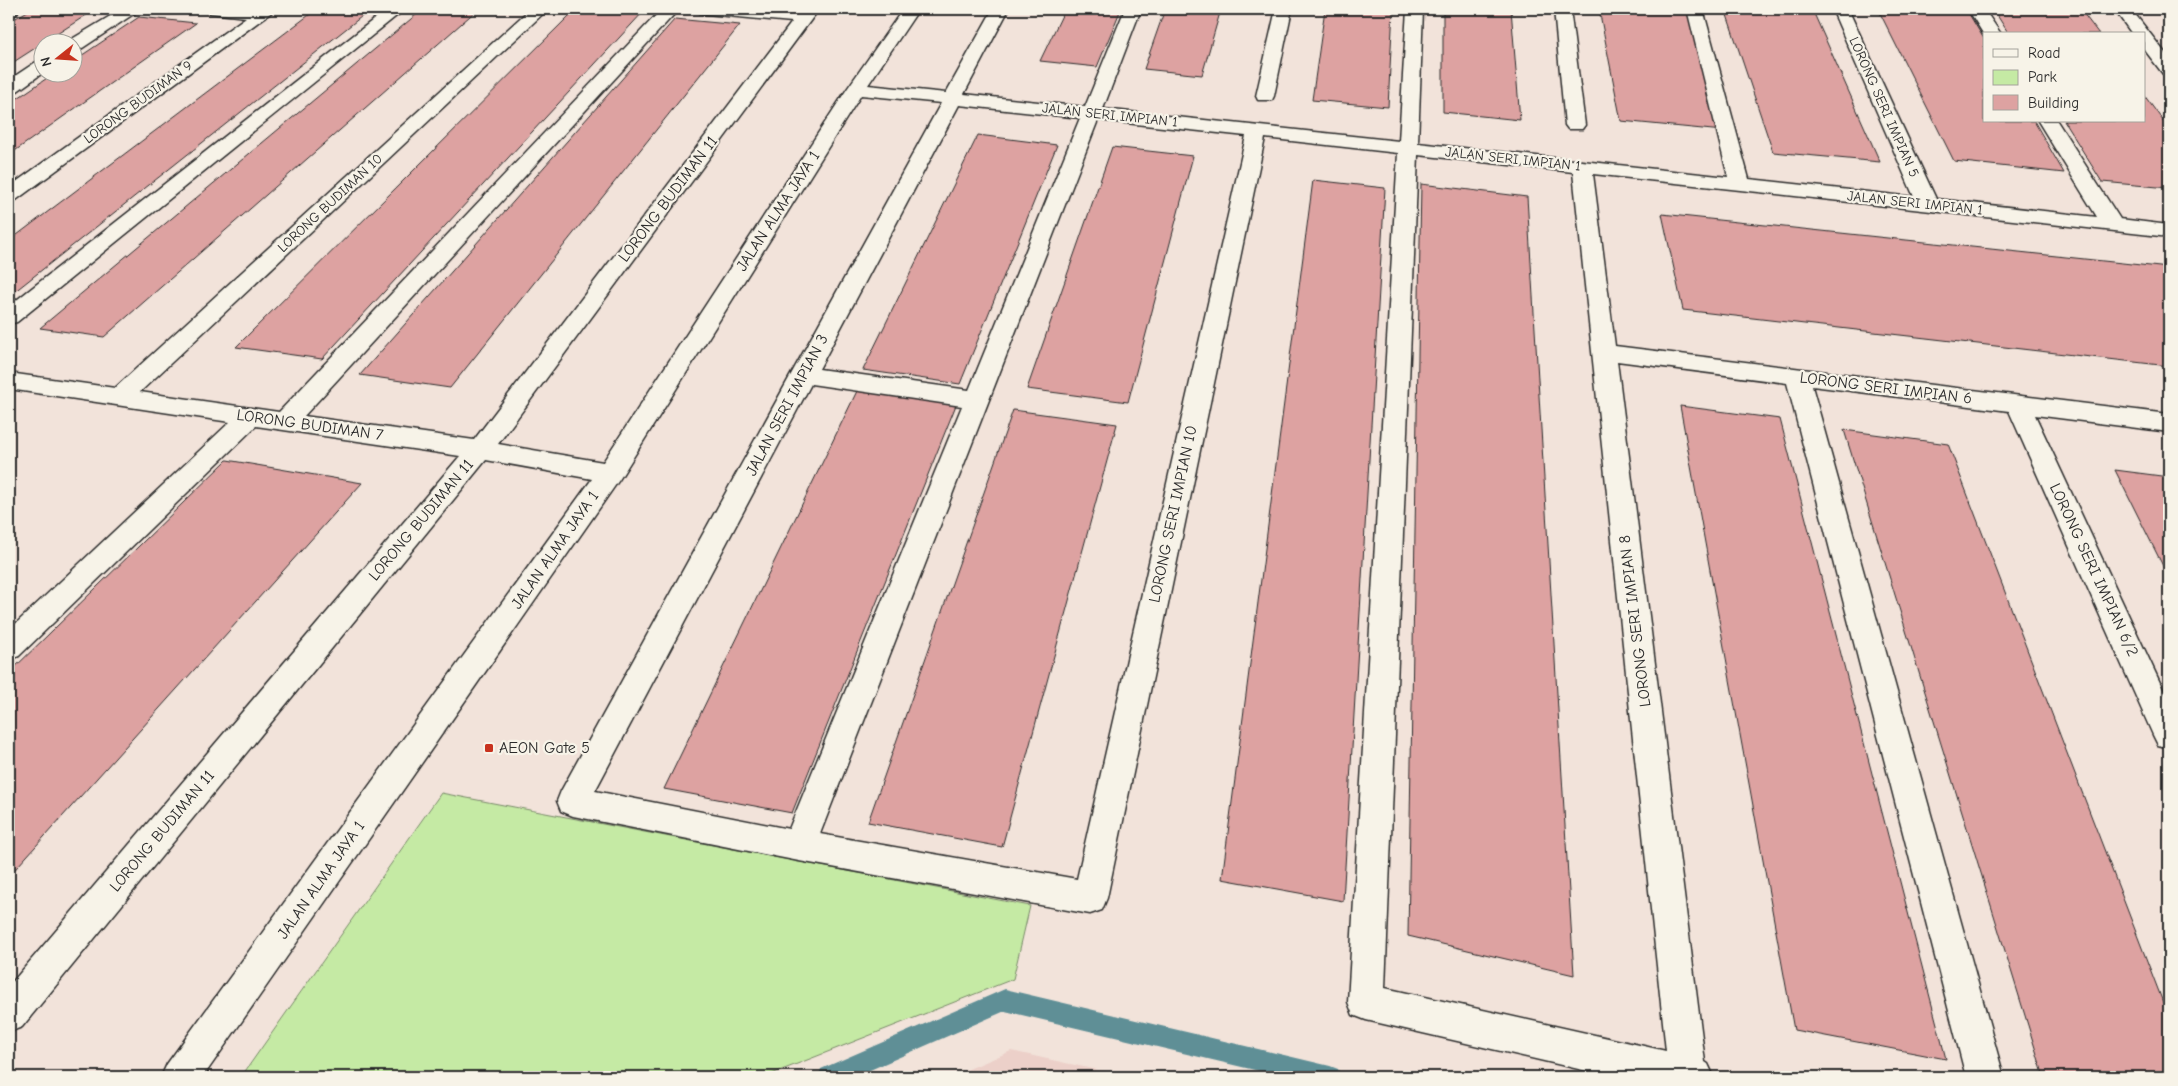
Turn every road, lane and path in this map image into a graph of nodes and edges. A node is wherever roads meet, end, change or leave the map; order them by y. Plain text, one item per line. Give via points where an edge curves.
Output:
1 (133, 9) edge
2 (216, 9) edge
3 (397, 9) edge
4 (540, 9) edge
5 (671, 9) edge
6 (706, 9) edge
7 (911, 9) edge
8 (1001, 9) edge
9 (1133, 9) edge
10 (1284, 9) edge
11 (1415, 9) edge
12 (1562, 9) edge
13 (1695, 9) edge
14 (1840, 9) edge
15 (1976, 9) edge
16 (2122, 9) edge
17 (265, 11) edge
18 (808, 13) edge
19 (1991, 32) edge
20 (2140, 32) edge
21 (2146, 40) edge
22 (82, 41) edge
23 (2169, 70) edge
24 (32, 73) edge
25 (9, 88) edge
26 (856, 89) junction
27 (1265, 96) dead end
28 (952, 98) junction
29 (1091, 112) junction
30 (2048, 122) edge
31 (1575, 125) dead end
32 (1256, 131) junction
33 (1408, 148) junction
34 (1582, 166) junction
35 (1740, 184) junction
36 (9, 196) edge
37 (1928, 205) junction
38 (2113, 225) junction
39 (2169, 231) edge
40 (9, 317) edge
41 (1603, 352) junction
42 (803, 375) junction
43 (1797, 376) junction
44 (9, 381) edge
45 (120, 397) junction
46 (977, 400) junction
47 (2018, 404) junction
48 (251, 416) junction
49 (285, 421) junction
50 (2169, 423) edge
51 (480, 450) junction
52 (610, 473) junction
53 (9, 648) edge
54 (2169, 735) edge
55 (799, 846) junction
56 (9, 1014) edge
57 (1692, 1076) edge
58 (180, 1077) edge
59 (1985, 1077) edge

1 - 22 street
2 - 17 street
3 - 40 street
4 - 45 street, LORONG BUDIMAN 10
5 - 49 street
6 - 18 street
7 - 26 street, JALAN ALMA JAYA 1
8 - 28 street, JALAN SERI IMPIAN 3
9 - 29 street
10 - 27 street
11 - 33 street
12 - 31 street
13 - 35 street
14 - 37 street, LORONG SERI IMPIAN 5
15 - 19 street
16 - 20 street
17 - 36 street, LORONG BUDIMAN 9
18 - 51 street, LORONG BUDIMAN 11
21 - 23 street
24 - 25 street
26 - 28 street, JALAN SERI IMPIAN 1
26 - 52 street, JALAN ALMA JAYA 1
28 - 29 street, JALAN SERI IMPIAN 1
28 - 42 street, JALAN SERI IMPIAN 3
29 - 32 street, JALAN SERI IMPIAN 1
29 - 46 street
30 - 38 street
32 - 33 street, JALAN SERI IMPIAN 1
32 - 55 street, LORONG SERI IMPIAN 10 via 1090,898
33 - 34 street, JALAN SERI IMPIAN 1
33 - 57 street via 1366,1002
34 - 35 street, JALAN SERI IMPIAN 1
34 - 41 street, LORONG SERI IMPIAN 8
35 - 37 street, JALAN SERI IMPIAN 1
37 - 38 street, JALAN SERI IMPIAN 1
38 - 39 street, JALAN SERI IMPIAN 1
41 - 43 street, LORONG SERI IMPIAN 6
41 - 57 street, LORONG SERI IMPIAN 8
42 - 46 street
42 - 55 street, JALAN SERI IMPIAN 3 via 573,801
43 - 47 street, LORONG SERI IMPIAN 6
43 - 59 street
44 - 45 street, LORONG BUDIMAN 7
45 - 48 street, LORONG BUDIMAN 7
46 - 55 street
47 - 50 street, LORONG SERI IMPIAN 6
47 - 54 street, LORONG SERI IMPIAN 6/2
48 - 49 street, LORONG BUDIMAN 7
48 - 53 street
49 - 51 street, LORONG BUDIMAN 7
51 - 52 street, LORONG BUDIMAN 7
51 - 56 street, LORONG BUDIMAN 11
52 - 58 street, JALAN ALMA JAYA 1

